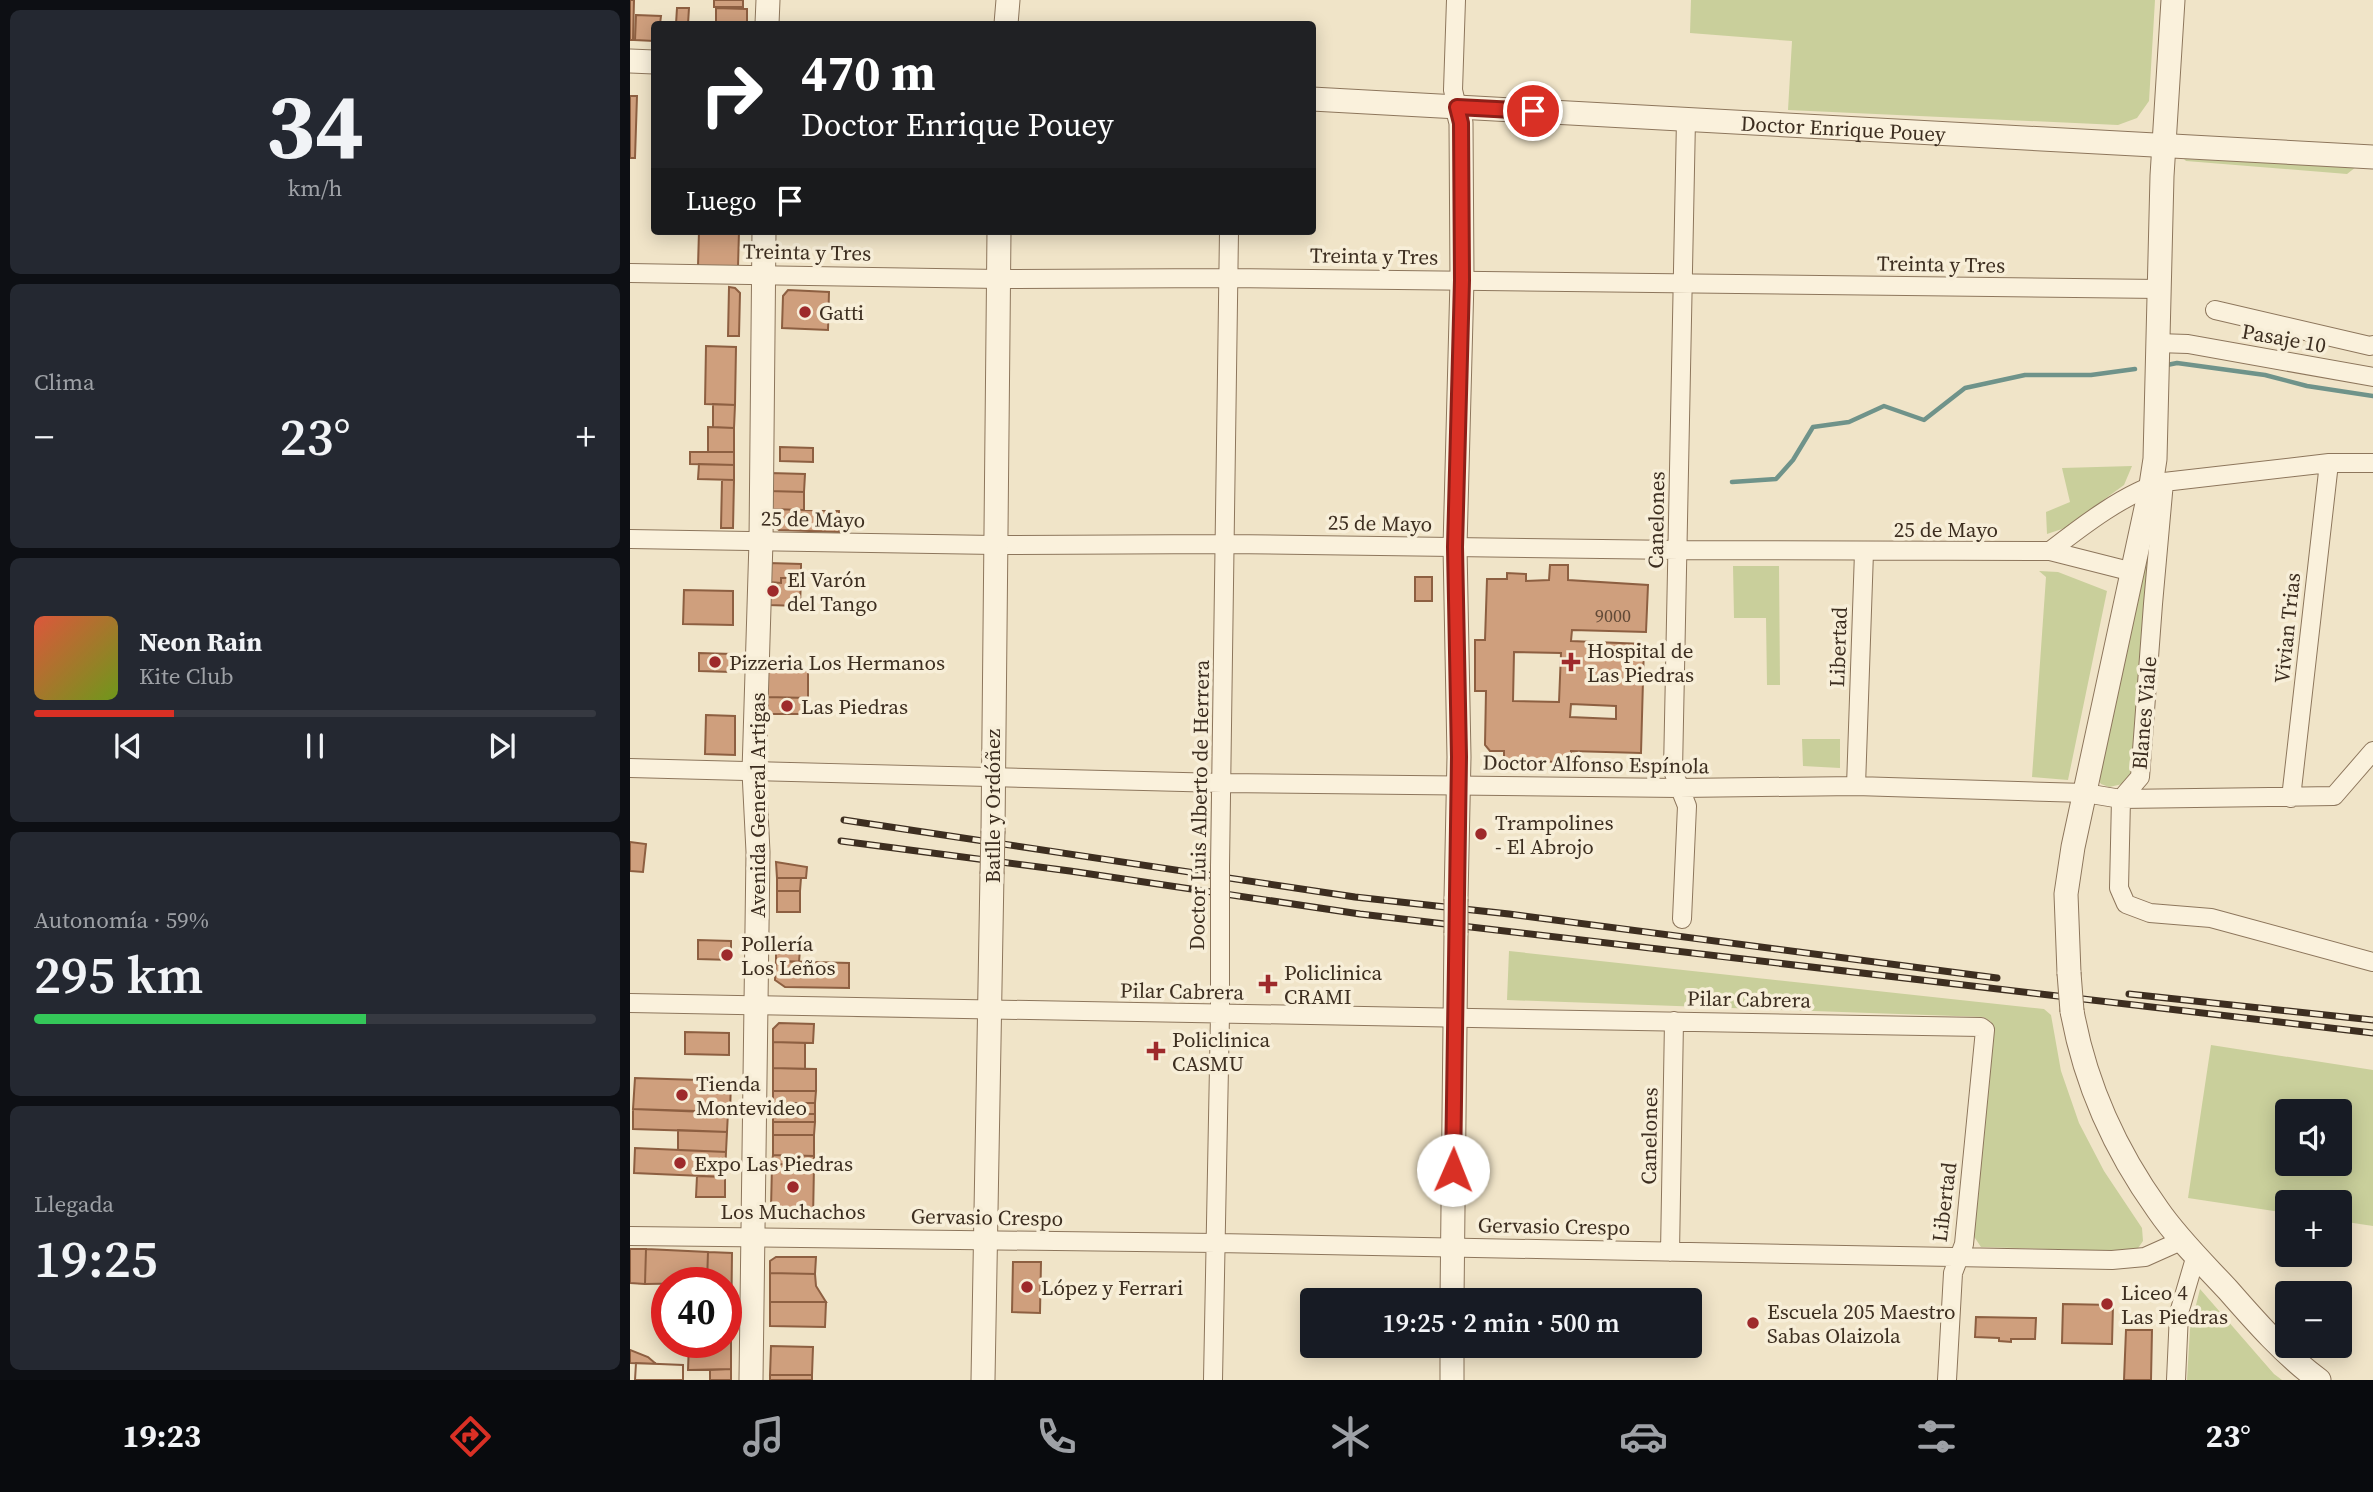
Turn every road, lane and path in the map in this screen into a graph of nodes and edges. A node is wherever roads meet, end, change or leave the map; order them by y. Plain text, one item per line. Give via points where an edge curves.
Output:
1 (768, 0) edge
2 (1008, 0) edge
3 (1457, 0) edge
4 (2173, 0) edge
5 (767, 21) edge
6 (1006, 21) edge
7 (630, 61) edge
8 (651, 62) edge
9 (1316, 99) edge
10 (1457, 107) junction
11 (1686, 119) junction
12 (2164, 147) junction
13 (2373, 157) edge
14 (764, 235) edge
15 (999, 235) edge
16 (1229, 235) edge
17 (630, 272) edge
18 (764, 274) junction
19 (1228, 278) junction
20 (999, 279) junction
21 (1462, 280) junction
22 (1684, 284) junction
23 (2160, 289) junction
24 (2215, 310) dead end
25 (2157, 343) junction
26 (2373, 345) edge
27 (2373, 377) edge
28 (2329, 463) junction
29 (2373, 463) edge
30 (2158, 484) junction
31 (630, 539) edge
32 (761, 541) junction
33 (1226, 544) junction
34 (995, 545) junction
35 (1455, 547) junction
36 (1679, 550) junction
37 (1864, 551) junction
38 (2050, 551) junction
39 (2133, 572) junction
40 (2373, 751) edge
41 (630, 768) edge
42 (754, 772) junction
43 (992, 776) junction
44 (1222, 783) junction
45 (1457, 785) junction
46 (1856, 786) junction
47 (1679, 788) junction
48 (2085, 793) junction
49 (2291, 798) junction
50 (2120, 799) junction
51 (1682, 919) dead end
52 (2373, 962) edge
53 (630, 1003) edge
54 (756, 1003) junction
55 (989, 1010) junction
56 (1220, 1014) junction
57 (1454, 1016) junction
58 (1674, 1021) junction
59 (1985, 1030) joint
60 (630, 1236) edge
61 (752, 1238) junction
62 (984, 1240) junction
63 (1216, 1243) junction
64 (1452, 1247) junction
65 (2189, 1247) junction
66 (1670, 1252) junction
67 (1959, 1257) junction
68 (1452, 1288) edge
69 (1452, 1358) edge
70 (751, 1380) edge
71 (983, 1380) edge
72 (1213, 1380) edge
73 (1452, 1380) edge
74 (1947, 1380) edge
75 (2176, 1380) edge
76 (2319, 1380) edge

1 - 5 street
2 - 6 street
3 - 10 street via 1452,90
4 - 12 street
7 - 8 street
9 - 10 street, Doctor Enrique Pouey
10 - 11 street, Doctor Enrique Pouey
10 - 21 street via 1461,123
11 - 12 street, Doctor Enrique Pouey
11 - 22 street, Canelones
12 - 13 street, Doctor Enrique Pouey
12 - 23 street
14 - 18 street, Avenida General Artigas
15 - 20 street, Batlle y Ordóñez
16 - 19 street, Doctor Luis Alberto de Herrera
17 - 18 street, Treinta y Tres
18 - 20 street, Treinta y Tres
18 - 32 street, Avenida General Artigas
19 - 20 street, Treinta y Tres
19 - 21 street, Treinta y Tres
19 - 33 street, Doctor Luis Alberto de Herrera
20 - 34 street, Batlle y Ordóñez
21 - 22 street, Treinta y Tres
21 - 35 street
22 - 23 street, Treinta y Tres
22 - 36 street, Canelones
23 - 25 street
24 - 26 street
25 - 27 street, Pasaje 10 via 2188,344
25 - 30 street
28 - 29 street
28 - 30 street
28 - 49 street, Vivian Trias
30 - 38 street via 2077,530
30 - 39 street
30 - 50 street, Blanes Viale via 2140,777
31 - 32 street, 25 de Mayo
32 - 34 street, 25 de Mayo
32 - 42 street, Avenida General Artigas
33 - 34 street, 25 de Mayo
33 - 35 street, 25 de Mayo
33 - 44 street, Doctor Luis Alberto de Herrera
34 - 43 street, Batlle y Ordóñez
35 - 36 street, 25 de Mayo
35 - 45 street
36 - 37 street, 25 de Mayo
36 - 47 street, Canelones via 1673,771
37 - 38 street, 25 de Mayo
37 - 46 street, Libertad
38 - 39 street, 25 de Mayo
39 - 48 street
40 - 49 street, Doctor Alfonso Espínola via 2334,796
41 - 42 street, Doctor Alfonso Espínola
42 - 43 street, Doctor Alfonso Espínola
42 - 54 street, Avenida General Artigas
43 - 44 street, Doctor Alfonso Espínola
43 - 55 street, Batlle y Ordóñez, bridge
44 - 45 street, Doctor Alfonso Espínola
44 - 56 street, Doctor Luis Alberto de Herrera, bridge
45 - 47 street, Doctor Alfonso Espínola
45 - 57 street, bridge
46 - 47 street, Doctor Alfonso Espínola
46 - 48 street, Doctor Alfonso Espínola
47 - 51 street, Canelones via 1687,806
48 - 50 street, Doctor Alfonso Espínola
48 - 65 street, bridge via 2066,894 2072,1010 2099,1104 2158,1211
49 - 50 street, Doctor Alfonso Espínola
50 - 52 street, Blanes Viale via 2119,888 2126,904 2150,913 2211,918
53 - 54 street, Pilar Cabrera
54 - 55 street, Pilar Cabrera
54 - 61 street, Avenida General Artigas
55 - 56 street, Pilar Cabrera
55 - 62 street, Batlle y Ordóñez
56 - 57 street, Pilar Cabrera
56 - 63 street, Doctor Luis Alberto de Herrera
57 - 58 street, Pilar Cabrera
57 - 64 street
58 - 59 street, Pilar Cabrera via 1977,1026
58 - 66 street, Canelones
59 - 67 street, Libertad
60 - 61 street, Gervasio Crespo
61 - 62 street, Gervasio Crespo
61 - 70 street, Avenida General Artigas
62 - 63 street, Gervasio Crespo
62 - 71 street, Batlle y Ordóñez
63 - 64 street, Gervasio Crespo
63 - 72 street, Doctor Luis Alberto de Herrera
64 - 66 street, Gervasio Crespo
64 - 68 street
65 - 67 street, Gervasio Crespo via 2112,1260
65 - 75 street via 2179,1313
65 - 76 street via 2273,1340
66 - 67 street, Gervasio Crespo
67 - 74 street, Libertad via 1953,1273
69 - 73 street

